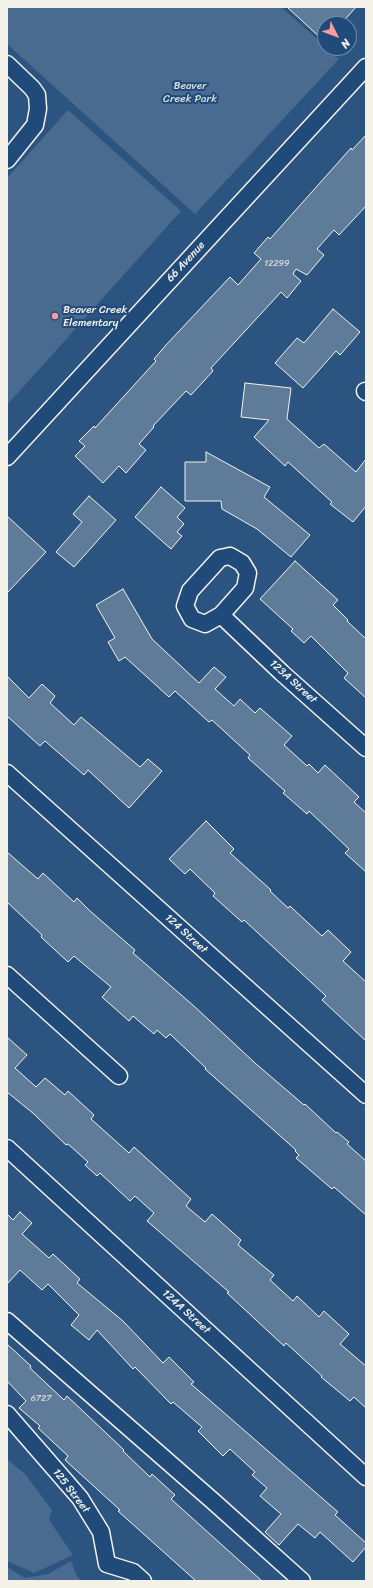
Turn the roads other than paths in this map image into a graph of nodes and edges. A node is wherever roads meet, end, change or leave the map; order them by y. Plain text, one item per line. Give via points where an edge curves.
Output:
1 (7, 64) edge
2 (366, 67) edge
3 (7, 160) edge
4 (8, 453) edge
5 (221, 615) dead end
6 (366, 748) edge
7 (7, 773) edge
8 (7, 975) edge
9 (119, 1076) dead end
10 (366, 1095) edge
11 (7, 1148) edge
12 (7, 1320) edge
13 (7, 1414) edge
14 (366, 1477) edge
15 (143, 1581) edge
16 (302, 1581) edge

1 - 3 street via 37,95 38,109 35,125
2 - 4 street, 66 Avenue
5 - 6 street, 123A Street
7 - 10 street, 124 Street
8 - 9 street
11 - 14 street, 124A Street
12 - 16 street
13 - 15 street, 125 Street via 80,1498 101,1532 107,1564 133,1572

